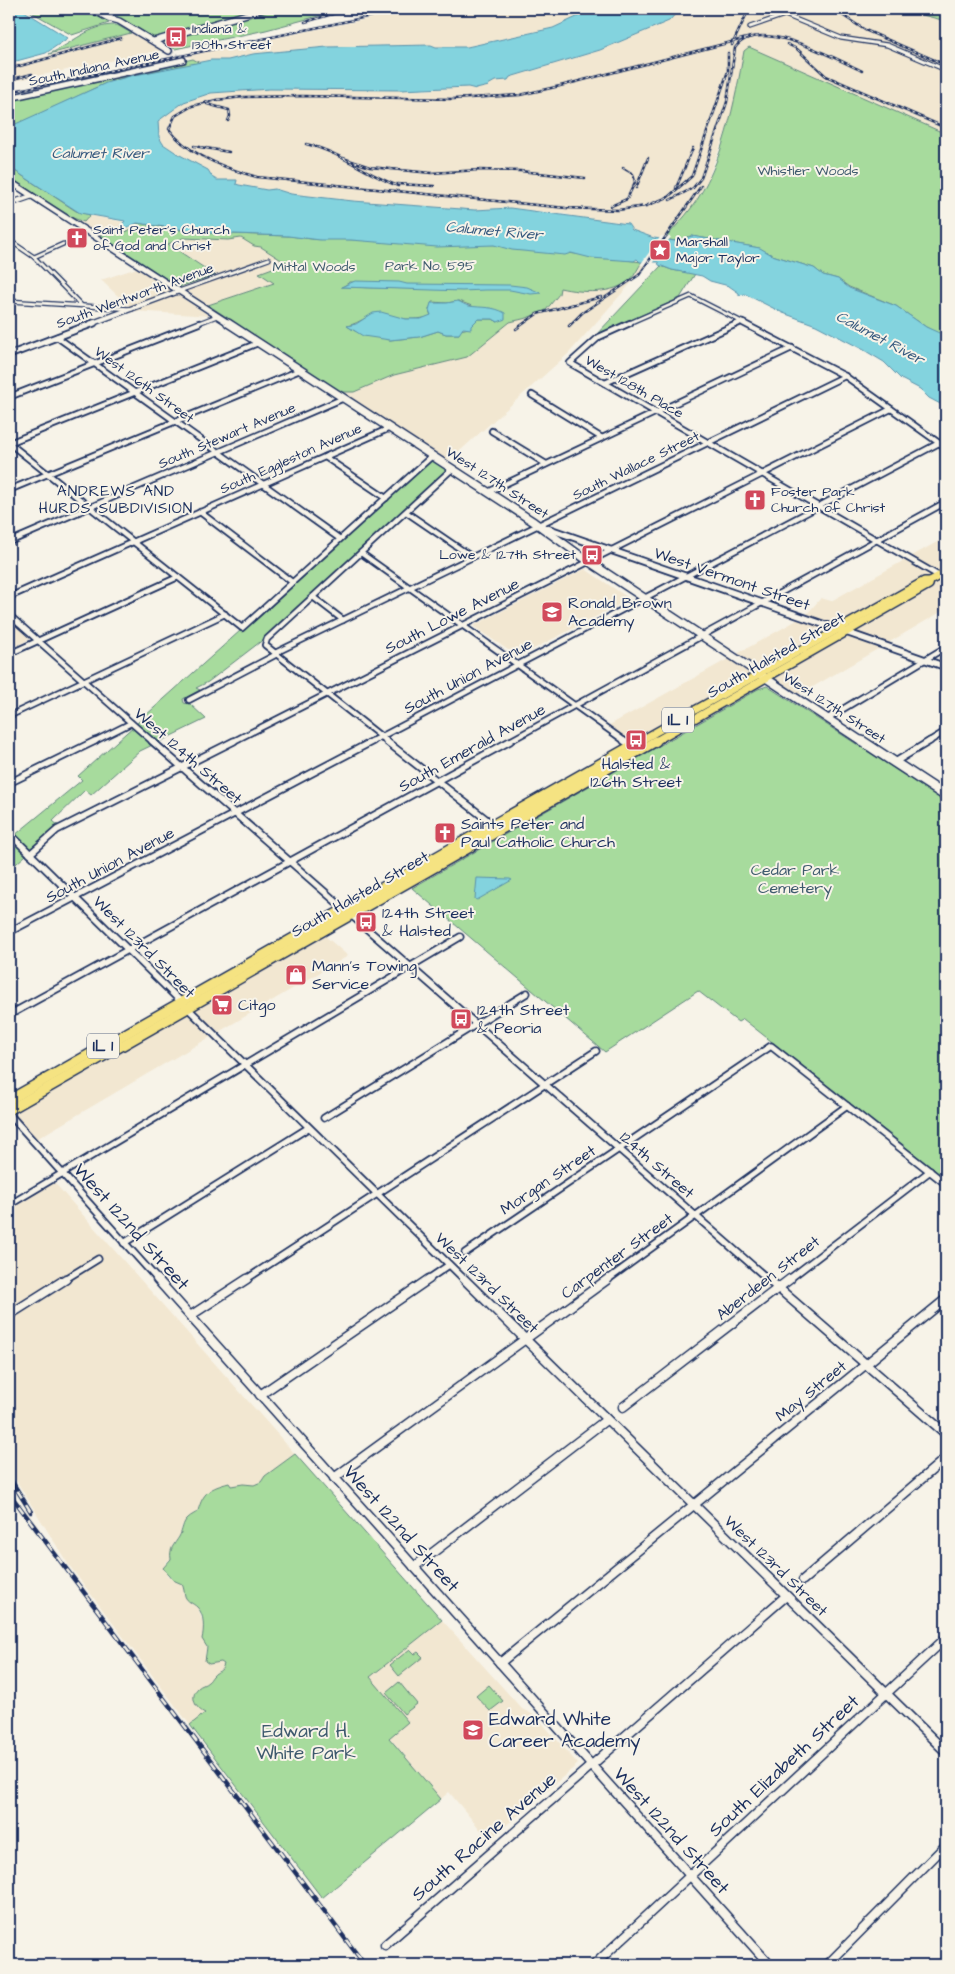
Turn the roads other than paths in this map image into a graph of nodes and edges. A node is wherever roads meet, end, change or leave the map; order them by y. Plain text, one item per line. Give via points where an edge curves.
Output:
1 (92, 9) edge
2 (100, 9) edge
3 (122, 9) edge
4 (162, 9) edge
5 (264, 9) edge
6 (802, 9) edge
7 (784, 14) junction
8 (119, 22) junction
9 (750, 27) dead end
10 (154, 41) junction
11 (171, 51) tunnel mouth
12 (182, 58) dead end
13 (946, 70) edge
14 (9, 98) edge
15 (9, 180) edge
16 (32, 196) junction
17 (9, 204) edge
18 (9, 240) edge
19 (63, 244) dead end
20 (34, 257) junction
21 (269, 259) dead end
22 (179, 291) junction
23 (9, 301) edge
24 (81, 305) junction
25 (132, 309) junction
26 (217, 316) junction
27 (741, 322) junction
28 (57, 337) junction
29 (258, 343) junction
30 (792, 348) junction
31 (9, 355) edge
32 (95, 364) junction
33 (300, 370) junction
34 (845, 376) junction
35 (605, 383) junction
36 (135, 392) junction
37 (532, 396) dead end
38 (9, 397) edge
39 (344, 398) junction
40 (891, 409) junction
41 (656, 412) junction
42 (175, 421) junction
43 (390, 428) junction
44 (492, 430) dead end
45 (602, 438) junction
46 (9, 443) edge
47 (708, 443) junction
48 (939, 443) junction
49 (946, 448) edge
50 (218, 452) junction
51 (432, 456) junction
52 (325, 457) junction
53 (546, 464) junction
54 (452, 469) junction
55 (48, 474) junction
56 (762, 474) junction
57 (263, 484) junction
58 (9, 490) edge
59 (488, 492) junction
60 (386, 498) junction
61 (946, 502) edge
62 (819, 506) junction
63 (89, 507) junction
64 (200, 512) junction
65 (406, 512) junction
66 (539, 525) junction
67 (340, 539) junction
68 (877, 540) junction
69 (9, 542) edge
70 (133, 542) junction
71 (610, 552) junction
72 (361, 554) junction
73 (472, 557) junction
74 (588, 561) junction
75 (946, 572) edge
76 (939, 576) junction
77 (178, 577) junction
78 (685, 577) junction
79 (946, 580) edge
80 (930, 581) junction
81 (292, 582) junction
82 (409, 588) junction
83 (9, 596) edge
84 (313, 597) junction
85 (644, 598) junction
86 (762, 604) junction
87 (225, 614) junction
88 (9, 615) edge
89 (343, 620) junction
90 (462, 625) junction
91 (836, 629) junction
92 (846, 632) junction
93 (702, 636) junction
94 (38, 641) junction
95 (946, 647) edge
96 (9, 654) edge
97 (276, 654) junction
98 (925, 660) junction
99 (517, 665) junction
100 (946, 667) edge
101 (762, 676) junction
102 (83, 681) junction
103 (327, 694) junction
104 (189, 700) dead end
105 (575, 706) junction
106 (9, 716) edge
107 (828, 718) junction
108 (131, 723) junction
109 (946, 731) edge
110 (382, 736) junction
111 (632, 746) junction
112 (639, 752) junction
113 (896, 762) junction
114 (182, 767) junction
115 (438, 781) junction
116 (9, 783) edge
117 (946, 796) edge
118 (234, 813) junction
119 (498, 827) junction
120 (9, 835) edge
121 (30, 854) junction
122 (289, 862) junction
123 (74, 898) junction
124 (347, 913) junction
125 (9, 932) edge
126 (460, 937) dead end
127 (127, 950) junction
128 (410, 967) junction
129 (527, 992) dead end
130 (183, 1006) junction
131 (9, 1015) edge
132 (476, 1024) junction
133 (596, 1051) dead end
134 (244, 1065) junction
135 (544, 1084) junction
136 (9, 1100) edge
137 (847, 1106) junction
138 (9, 1110) edge
139 (9, 1114) edge
140 (324, 1118) dead end
141 (308, 1128) junction
142 (618, 1148) junction
143 (930, 1171) junction
144 (61, 1173) junction
145 (946, 1184) edge
146 (376, 1194) junction
147 (9, 1205) edge
148 (696, 1216) junction
149 (124, 1242) junction
150 (465, 1253) dead end
151 (98, 1259) dead end
152 (449, 1265) junction
153 (778, 1288) junction
154 (946, 1299) edge
155 (9, 1315) edge
156 (190, 1316) junction
157 (525, 1340) junction
158 (866, 1364) junction
159 (260, 1395) junction
160 (623, 1407) dead end
161 (606, 1420) junction
162 (946, 1434) edge
163 (946, 1458) edge
164 (334, 1478) junction
165 (694, 1505) junction
166 (414, 1567) junction
167 (804, 1580) dead end
168 (786, 1596) junction
169 (946, 1638) edge
170 (500, 1663) junction
171 (886, 1694) junction
172 (946, 1752) edge
173 (591, 1765) junction
174 (946, 1845) edge
175 (690, 1876) junction
176 (385, 1945) dead end
177 (594, 1965) edge
178 (770, 1965) edge
179 (827, 1965) edge

1 - 2 street
1 - 8 main road
2 - 8 main road
3 - 4 street
5 - 10 main road, South Indiana Avenue
6 - 7 street
7 - 9 street
7 - 13 street via 841,38 887,45
8 - 10 main road
10 - 11 main road
12 - 14 main road, South Indiana Avenue
15 - 16 main road, West 127th Street
16 - 17 street
16 - 22 main road, West 127th Street
18 - 20 street
19 - 20 street
20 - 24 street
21 - 22 street, South Wentworth Avenue
22 - 25 street, South Wentworth Avenue
22 - 26 main road, West 127th Street
23 - 24 street
24 - 25 street
25 - 28 street, South Wentworth Avenue
26 - 29 main road, West 127th Street
26 - 32 street
27 - 30 street
27 - 35 street
27 - 35 street, West 128th Place via 691,296 599,337 570,363
28 - 31 street, South Wentworth Avenue
28 - 32 street, West 126th Street
29 - 33 main road, West 127th Street
29 - 36 street
30 - 34 street
30 - 41 street
32 - 36 street, West 126th Street
32 - 38 street
33 - 39 main road, West 127th Street
33 - 42 street
34 - 40 street
34 - 47 street, South Wallace Street
35 - 41 street, West 128th Place
36 - 42 street, West 126th Street
36 - 46 street
37 - 45 street
39 - 43 main road, West 127th Street
39 - 50 street, South Stewart Avenue
40 - 48 street
40 - 56 street, South Lowe Avenue
41 - 45 street
41 - 47 street, West 128th Place
42 - 50 street, West 126th Street
42 - 55 street
43 - 51 main road, West 127th Street
43 - 52 street, South Eggleston Avenue
44 - 53 street
45 - 53 street
46 - 55 street
47 - 56 street, West 128th Place
47 - 66 street, South Wallace Street
48 - 49 street
48 - 62 street, South Union Avenue
50 - 57 street, West 126th Street
50 - 63 street, South Stewart Avenue
51 - 54 main road, West 127th Street
51 - 60 street
52 - 57 street, South Eggleston Avenue
52 - 60 street
53 - 59 street
54 - 59 main road, West 127th Street
54 - 65 street
55 - 58 street
55 - 63 street
56 - 62 street, West 128th Place
56 - 71 street, South Lowe Avenue
57 - 64 street, South Eggleston Avenue
57 - 67 street, West 126th Street
59 - 66 main road, West 127th Street
60 - 67 street
61 - 68 street, South Emerald Avenue
62 - 68 street, West 128th Place
62 - 78 street, South Union Avenue
63 - 69 street, South Stewart Avenue
63 - 70 street
64 - 70 street, South Eggleston Avenue
64 - 81 street
65 - 72 street
65 - 73 street
66 - 71 street, West Vermont Street
66 - 73 street, South Wallace Street
66 - 74 main road, West 127th Street
67 - 81 street
68 - 76 street, West 128th Place
68 - 86 street, South Emerald Avenue
70 - 77 street
70 - 83 street, South Eggleston Avenue
71 - 74 street, South Lowe Avenue
71 - 78 street, West Vermont Street
72 - 82 street
72 - 84 street
73 - 82 street, South Wallace Street
74 - 85 main road, West 127th Street
74 - 90 street, South Lowe Avenue
75 - 76 main road, South Halsted Street / IL 1
76 - 79 street, West 128th Place
76 - 80 main road, South Halsted Street / IL 1
77 - 87 street
77 - 94 street
78 - 85 street, South Union Avenue
78 - 86 street, West Vermont Street
80 - 91 main road, South Halsted Street / IL 1 via 924,581
80 - 92 main road, South Halsted Street via 929,585
81 - 87 street via 242,628
82 - 89 street, South Wallace Street
82 - 90 street
84 - 89 street
84 - 97 street via 267,639 265,645
85 - 93 main road, West 127th Street
85 - 99 street, South Union Avenue
86 - 91 street, West Vermont Street
86 - 93 street, South Emerald Avenue
87 - 102 street
88 - 94 street, West 124th Street
89 - 97 street, South Wallace Street
90 - 99 street
90 - 103 street, South Lowe Avenue
91 - 92 street, West Vermont Street
91 - 101 main road, South Halsted Street / IL 1
92 - 98 street, West Vermont Street
92 - 101 main road, South Halsted Street / IL 1
93 - 101 main road, West 127th Street
93 - 105 street, South Emerald Avenue
94 - 96 street
94 - 102 street, West 124th Street
95 - 98 street
97 - 103 street
97 - 104 street, South Wallace Street
98 - 100 street, West Vermont Street
98 - 107 street
99 - 105 street
99 - 110 street, South Union Avenue
101 - 107 main road, West 127th Street
101 - 111 main road, South Halsted Street / IL 1
101 - 112 main road, South Halsted Street / IL 1
102 - 106 street
102 - 108 street, West 124th Street
103 - 110 street
103 - 114 street, South Lowe Avenue
105 - 111 street
105 - 115 street, South Emerald Avenue
107 - 113 main road, West 127th Street
108 - 114 street, West 124th Street
108 - 116 street
109 - 113 street
110 - 115 street
110 - 118 street, South Union Avenue
111 - 112 street
111 - 119 main road, South Halsted Street / IL 1
112 - 119 main road, South Halsted Street / IL 1
113 - 117 main road, West 127th Street
114 - 118 street, West 124th Street
114 - 121 street, South Lowe Avenue via 57,830
115 - 119 street
115 - 122 street, South Emerald Avenue
118 - 122 street, West 124th Street
118 - 123 street, South Union Avenue
119 - 124 main road, South Halsted Street / IL 1
120 - 121 street, West 123rd Street
121 - 123 street, West 123rd Street
122 - 124 street, West 124th Street
122 - 127 street, South Emerald Avenue
123 - 125 street, South Union Avenue
123 - 127 street, West 123rd Street
124 - 128 street, 124th Street
124 - 130 main road, South Halsted Street / IL 1
126 - 128 street
127 - 130 street, West 123rd Street
127 - 131 street, South Emerald Avenue
128 - 132 street, 124th Street
128 - 134 street
129 - 132 street
130 - 134 street, West 123rd Street
130 - 136 main road, South Halsted Street / IL 1
130 - 138 main road, South Halsted Street / IL 1
132 - 135 street, 124th Street
132 - 140 street
133 - 135 street
134 - 141 street, West 123rd Street
134 - 144 street
135 - 142 street, 124th Street
135 - 146 street
137 - 142 street, Morgan Street via 771,1046
137 - 143 street
137 - 148 street, Carpenter Street
139 - 144 street, West 122nd Street
141 - 146 street, West 123rd Street
141 - 149 street
142 - 148 street, 124th Street
142 - 150 street, Morgan Street
143 - 145 street
143 - 153 street, Aberdeen Street
144 - 147 street
144 - 149 street, West 122nd Street
146 - 152 street, West 123rd Street
146 - 156 street
148 - 153 street, 124th Street
148 - 157 street, Carpenter Street
149 - 156 street, West 122nd Street
151 - 155 street
152 - 157 street, West 123rd Street
152 - 159 street
153 - 158 street, 124th Street
153 - 160 street, Aberdeen Street
154 - 158 street, May Street
156 - 159 street, West 122nd Street
157 - 161 street, West 123rd Street
157 - 164 street, Carpenter Street
158 - 162 street, 124th Street
158 - 165 street, May Street
159 - 164 street, West 122nd Street
161 - 165 street, West 123rd Street
161 - 166 street
163 - 167 street
164 - 166 street, West 122nd Street
165 - 168 street, West 123rd Street
165 - 170 street, May Street
166 - 170 street, West 122nd Street
168 - 171 street, West 123rd Street
168 - 173 street, South Racine Avenue
169 - 171 street, South Elizabeth Street
170 - 173 street, West 122nd Street
171 - 172 street, West 123rd Street
171 - 175 street, South Elizabeth Street
173 - 175 street, West 122nd Street
173 - 176 street, South Racine Avenue
174 - 179 street
175 - 177 street, South Elizabeth Street
175 - 178 street, West 122nd Street

